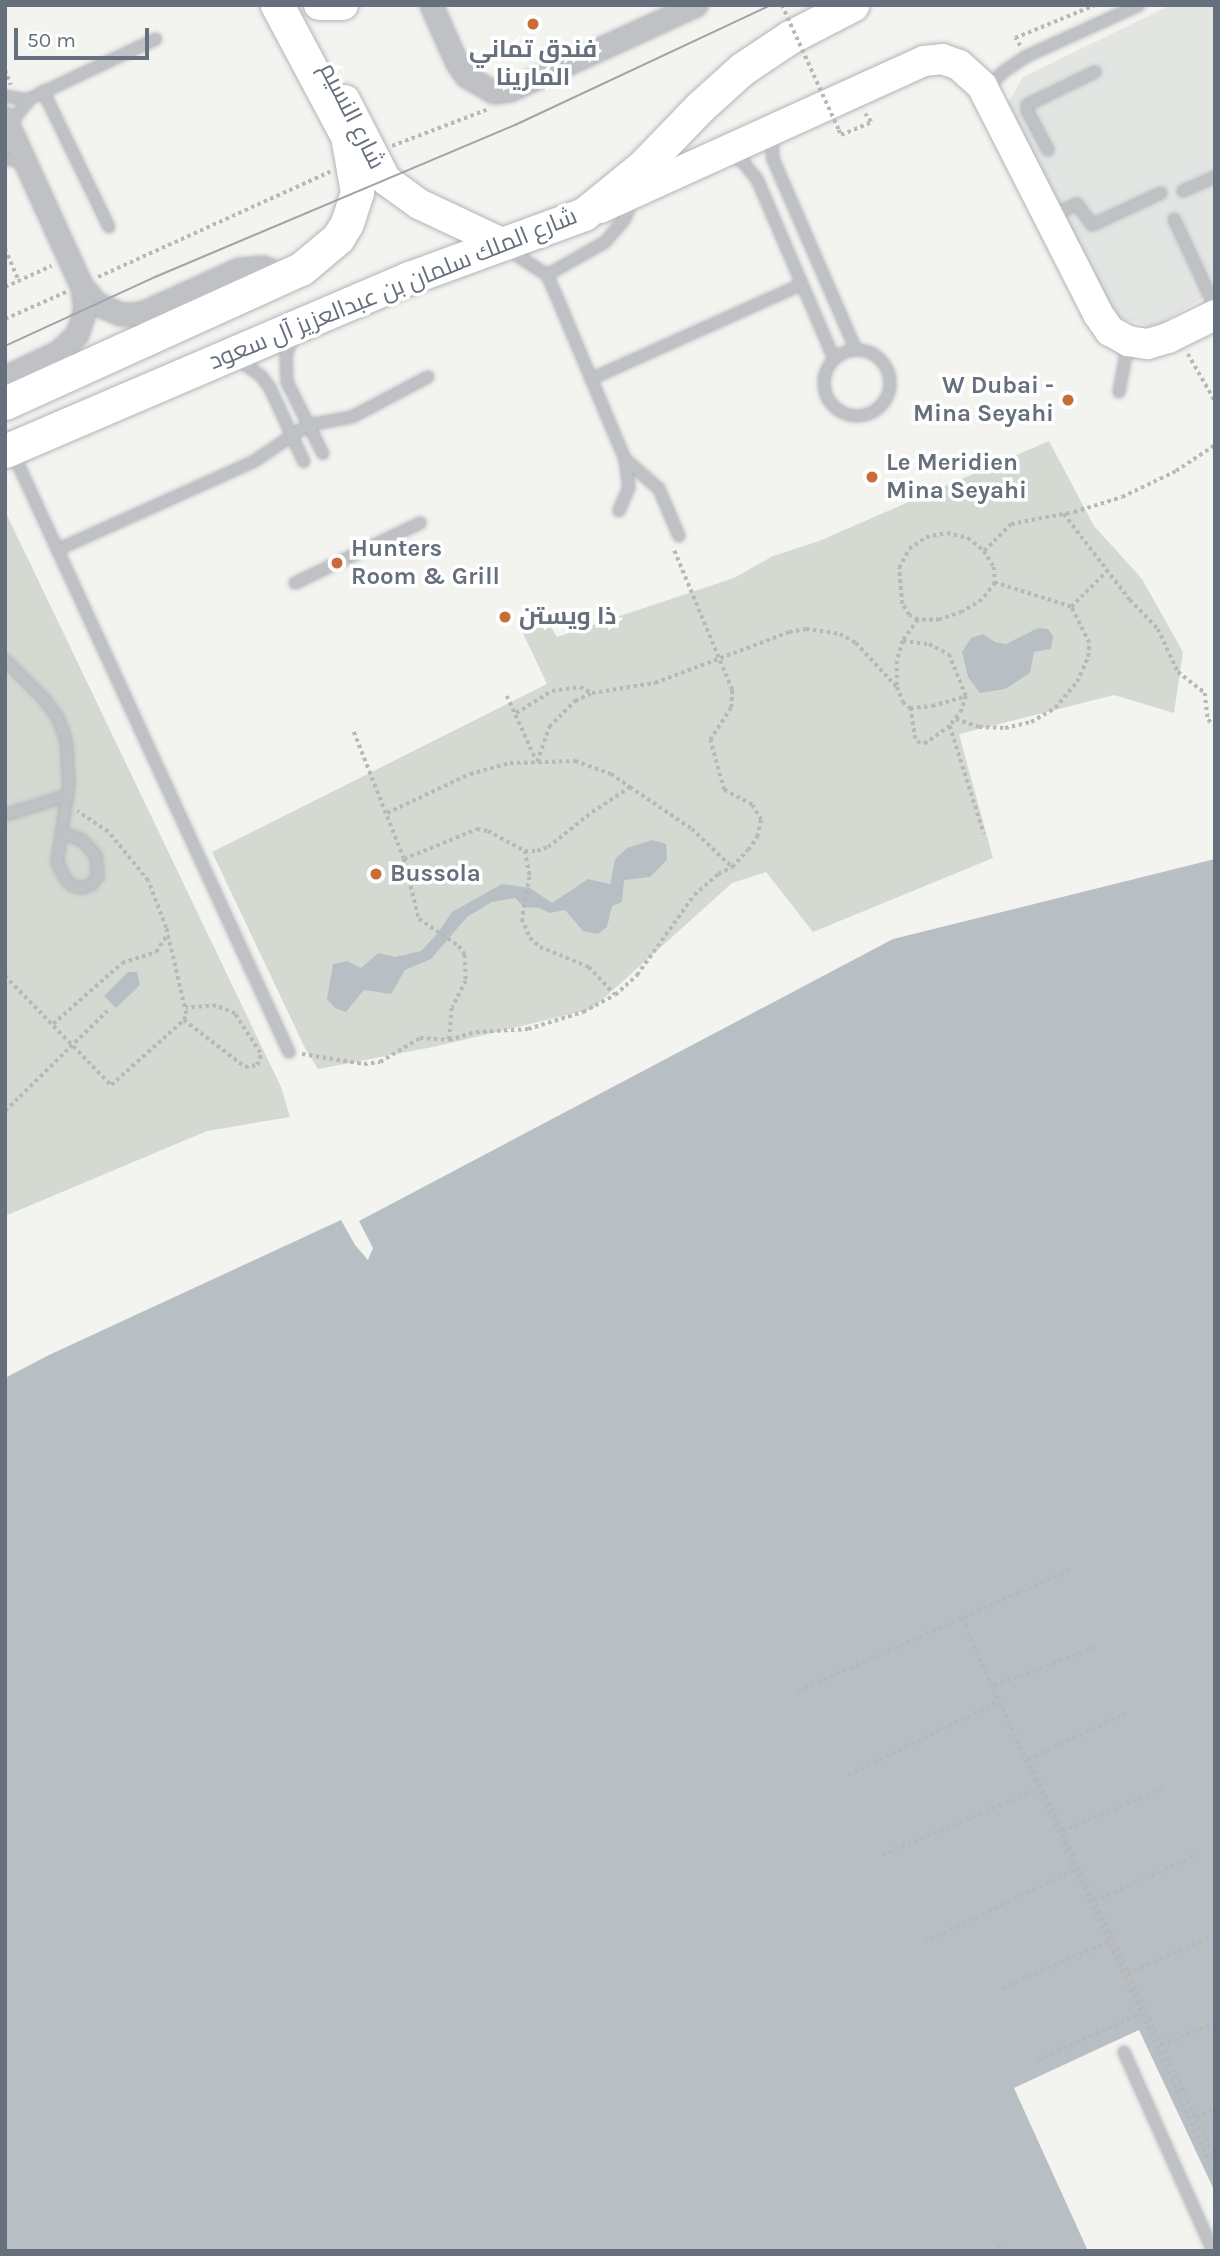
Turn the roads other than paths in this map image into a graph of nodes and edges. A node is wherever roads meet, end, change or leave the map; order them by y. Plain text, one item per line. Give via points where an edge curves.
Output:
1 (277, 5) edge
2 (293, 5) edge
3 (319, 5) edge
4 (343, 5) edge
5 (431, 5) edge
6 (696, 5) edge
7 (852, 5) edge
8 (1139, 5) edge
9 (156, 39) dead end
10 (1095, 72) dead end
11 (43, 91) junction
12 (985, 91) junction
13 (5, 96) edge
14 (27, 100) junction
15 (7, 128) edge
16 (774, 128) junction
17 (1025, 140) junction
18 (1048, 150) dead end
19 (723, 152) junction
20 (15, 160) edge
21 (777, 169) junction
22 (1215, 177) edge
23 (757, 179) junction
24 (1184, 191) dead end
25 (636, 193) junction
26 (1161, 193) dead end
27 (583, 214) junction
28 (1049, 218) junction
29 (1174, 219) dead end
30 (109, 227) dead end
31 (499, 246) junction
32 (822, 270) junction
33 (293, 273) junction
34 (547, 275) junction
35 (800, 281) junction
36 (81, 285) junction
37 (1215, 307) edge
38 (1215, 315) edge
39 (301, 324) junction
40 (1128, 341) junction
41 (856, 350) junction
42 (228, 356) junction
43 (834, 359) junction
44 (5, 377) edge
45 (428, 377) dead end
46 (591, 379) junction
47 (1119, 392) dead end
48 (5, 403) edge
49 (308, 425) junction
50 (292, 433) junction
51 (8, 450) edge
52 (323, 454) dead end
53 (625, 459) junction
54 (304, 462) dead end
55 (619, 511) dead end
56 (420, 523) dead end
57 (679, 536) road end
58 (59, 550) junction
59 (295, 583) dead end
60 (5, 660) edge
61 (65, 801) junction
62 (5, 815) edge
63 (62, 833) junction
64 (289, 1052) road end
65 (1124, 2052) dead end
66 (1213, 2251) edge

1 - 33 main road, شارع الملك سلمان بن عبدالعزيز آل سعود via 347,136 357,184 354,207 338,238
2 - 31 street, شارع النسيم via 386,180 418,204
3 - 4 street
5 - 6 street via 466,76 494,92 510,90
7 - 27 main road, شارع الملك سلمان بن عبدالعزيز آل سعود via 813,23 742,69 643,166
8 - 12 lane via 1025,57
9 - 11 lane
10 - 17 lane via 1028,103
11 - 14 lane
11 - 30 lane
12 - 16 street via 960,65 933,59
12 - 17 street
13 - 14 lane
14 - 15 lane
15 - 20 street
16 - 19 street
16 - 21 lane via 771,148
17 - 18 lane
17 - 28 street
19 - 23 lane via 743,162
19 - 25 street
20 - 36 street
21 - 23 lane
21 - 32 lane
22 - 24 lane
23 - 35 lane
25 - 27 street
25 - 34 lane via 624,220 605,242
26 - 28 lane via 1092,225 1077,204
27 - 31 main road, شارع الملك سلمان بن عبدالعزيز آل سعود
28 - 40 street via 1104,323
29 - 37 lane
31 - 34 lane
31 - 39 main road, شارع الملك سلمان بن عبدالعزيز آل سعود
32 - 35 lane
32 - 41 lane
33 - 36 street via 263,267 239,270 132,314 97,304
33 - 48 main road, شارع الملك سلمان بن عبدالعزيز آل سعود
34 - 46 lane
35 - 43 lane
35 - 46 lane
36 - 44 street via 85,309 77,334 58,352
38 - 40 street via 1148,344
39 - 42 main road, شارع الملك سلمان بن عبدالعزيز آل سعود
39 - 49 lane via 288,345 285,373
40 - 47 lane
41 - 43 lane
41 - 43 lane via 880,358 889,370 891,385 878,410 864,416 836,410 827,398 826,370
42 - 50 lane via 266,382
42 - 51 main road, شارع الملك سلمان بن عبدالعزيز آل سعود
45 - 49 lane via 352,416
46 - 53 lane
49 - 50 lane
49 - 52 lane
50 - 54 lane
50 - 58 lane via 253,462
51 - 58 lane
53 - 55 lane via 629,487
53 - 57 lane via 659,489
56 - 59 lane
58 - 64 lane
60 - 61 lane via 58,718 70,762
61 - 62 lane
61 - 63 lane
63 - 63 lane via 56,852 60,872 73,886 92,884 98,876 96,856 82,839
65 - 66 lane

